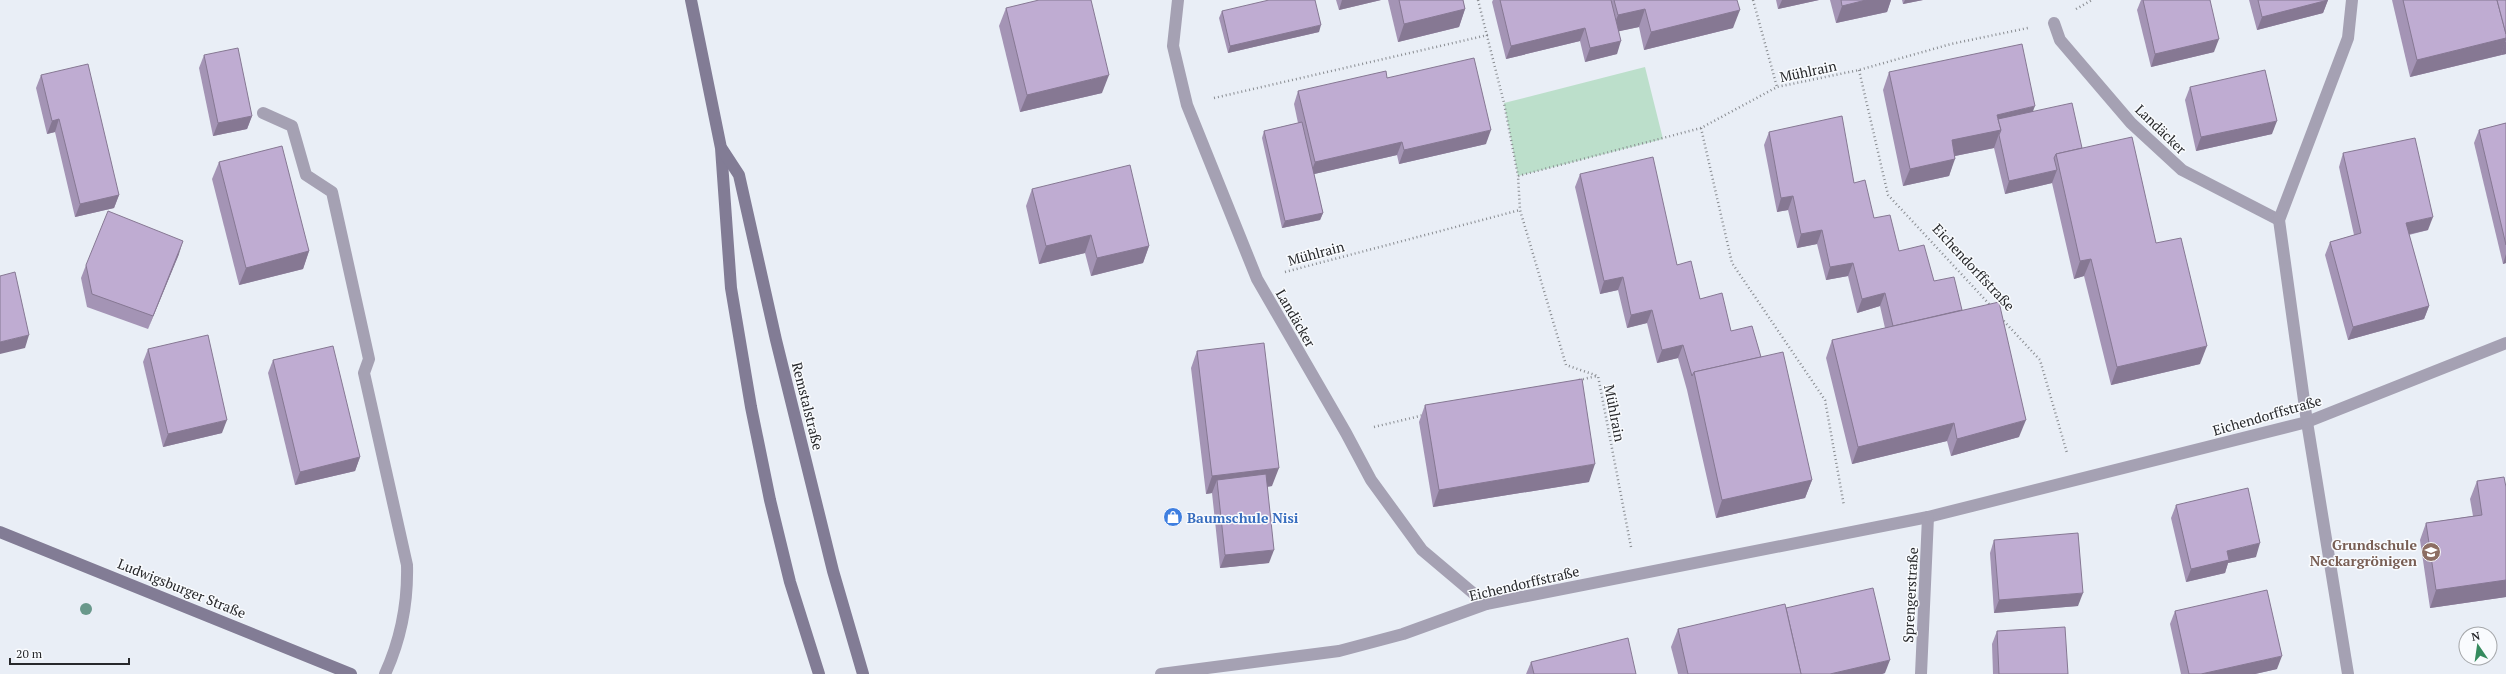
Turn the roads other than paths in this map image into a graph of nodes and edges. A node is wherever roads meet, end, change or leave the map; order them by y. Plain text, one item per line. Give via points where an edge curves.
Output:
1 (691, 0) edge
2 (1178, 0) edge
3 (2352, 0) edge
4 (2054, 23) road end
5 (263, 113) dead end
6 (721, 148) junction
7 (2279, 220) junction
8 (2506, 343) edge
9 (2307, 422) junction
10 (1928, 517) junction
11 (0, 532) edge
12 (1486, 604) junction
13 (351, 674) edge
14 (385, 674) edge
15 (819, 674) edge
16 (863, 674) edge
17 (1162, 674) edge
18 (1921, 674) edge
19 (2348, 674) edge

1 - 6 main road
2 - 12 street, Landäcker via 1173,46 1187,105 1256,279 1371,480 1422,550
3 - 7 street via 2348,38
4 - 7 street, Landäcker via 2060,40 2130,123 2182,170
5 - 14 street via 292,126 306,175 332,192 369,359 364,373 407,565 408,594 402,625
6 - 15 main road via 731,288 751,408 788,575
6 - 16 main road, Remstalstraße via 739,175 776,340 833,571
7 - 9 street
8 - 9 street, Eichendorffstraße
9 - 10 street, Eichendorffstraße
9 - 19 street
10 - 12 street, Eichendorffstraße
10 - 18 street, Sprengerstraße
11 - 13 main road, Ludwigsburger Straße
12 - 17 street, Eichendorffstraße via 1404,634 1339,651

